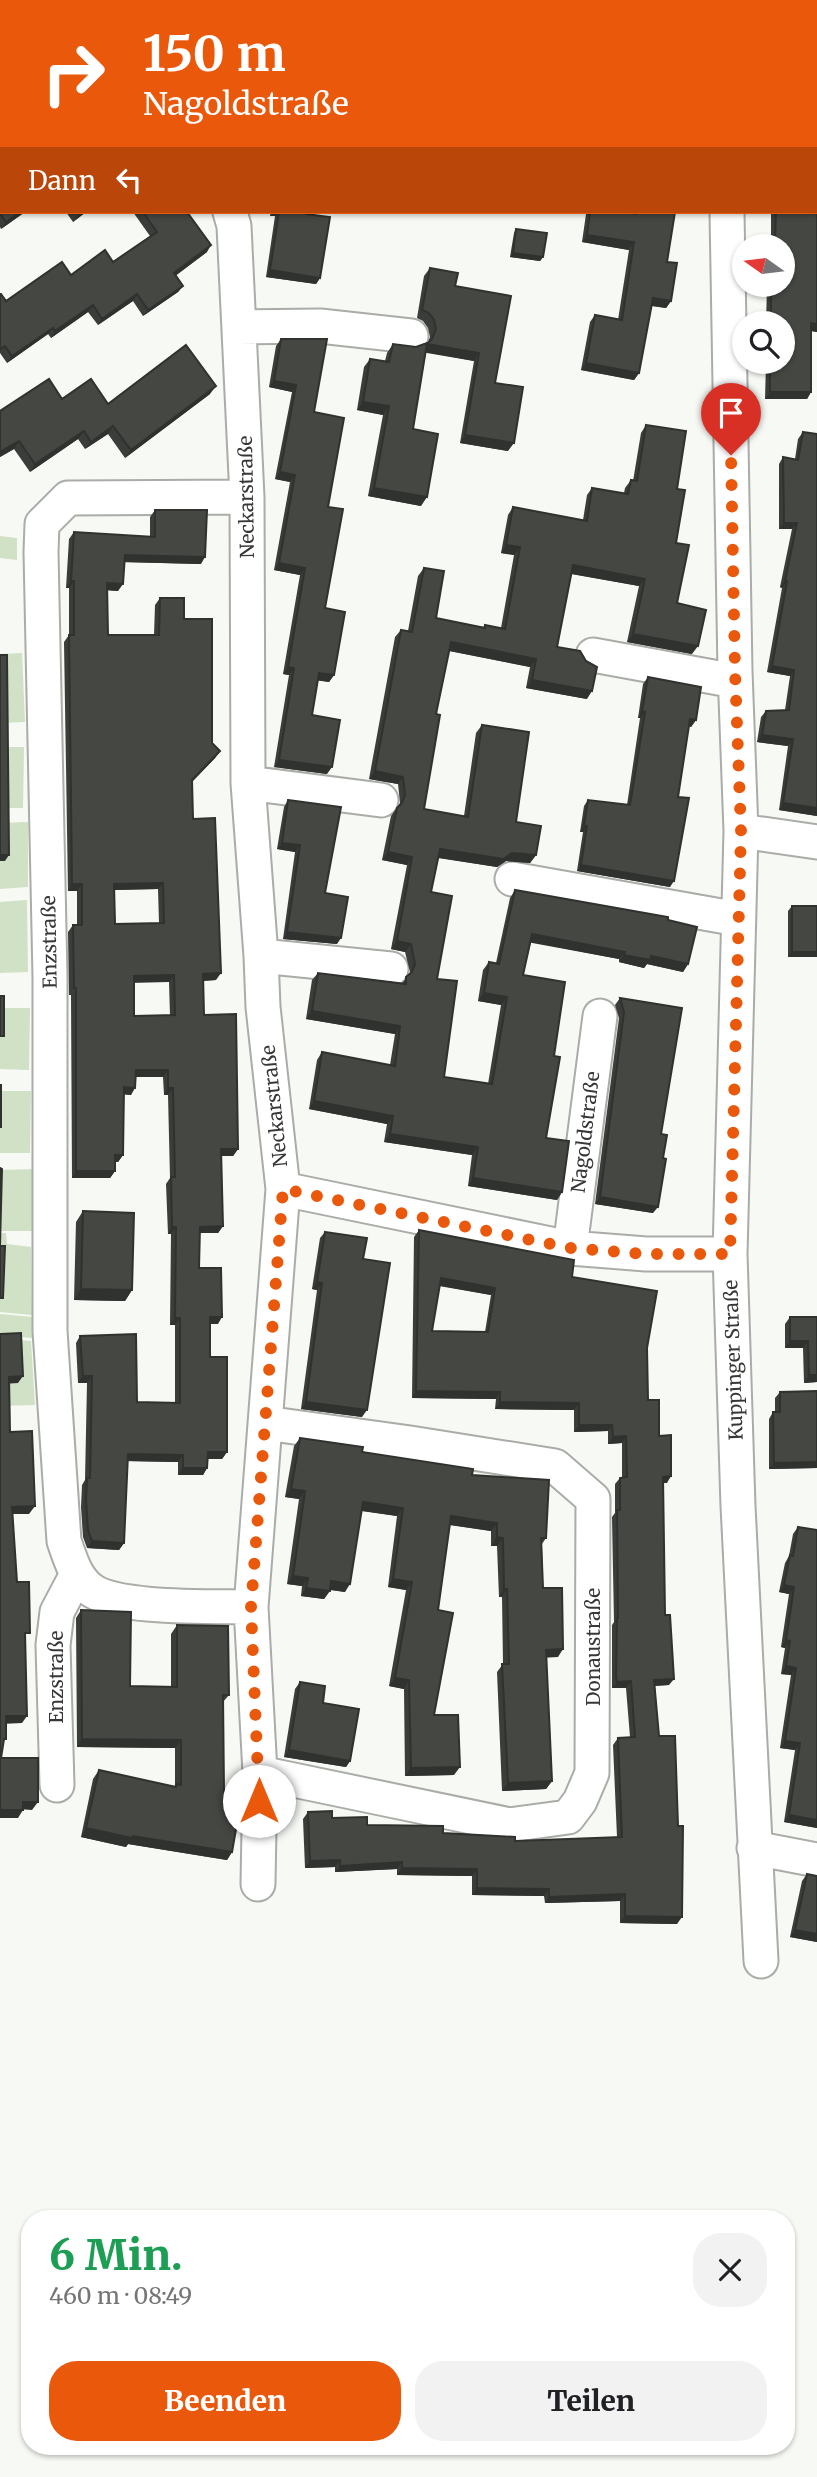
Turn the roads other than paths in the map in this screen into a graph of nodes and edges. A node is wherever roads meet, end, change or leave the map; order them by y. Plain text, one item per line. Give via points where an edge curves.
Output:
1 (231, 214) edge
2 (727, 214) edge
3 (239, 327) junction
4 (411, 336) dead end
5 (247, 497) junction
6 (593, 654) dead end
7 (735, 681) junction
8 (248, 783) junction
9 (381, 800) dead end
10 (741, 831) junction
11 (817, 842) edge
12 (512, 879) dead end
13 (738, 919) junction
14 (261, 957) junction
15 (391, 969) dead end
16 (600, 1016) dead end
17 (283, 1189) junction
18 (570, 1248) junction
19 (730, 1254) junction
20 (265, 1423) junction
21 (77, 1574) junction
22 (251, 1607) junction
23 (260, 1773) junction
24 (57, 1785) dead end
25 (754, 1848) junction
26 (817, 1860) edge
27 (258, 1884) dead end
28 (761, 1961) dead end

1 - 3 street, Neckarstraße
2 - 7 street, Kuppinger Straße
3 - 4 street via 320,326
3 - 5 street, Neckarstraße
5 - 8 street, Neckarstraße
5 - 21 street, Enzstraße via 68,498 42,524 50,977 50,1331 64,1541
6 - 7 street
7 - 10 street, Kuppinger Straße
8 - 9 street
8 - 14 street, Neckarstraße
10 - 11 street
10 - 13 street, Kuppinger Straße
12 - 13 street
13 - 19 street, Kuppinger Straße
14 - 15 street
14 - 17 street, Neckarstraße via 262,1007
16 - 18 street, Nagoldstraße
17 - 18 street
17 - 20 street, Neckarstraße
18 - 19 street
19 - 25 street, Kuppinger Straße
20 - 22 street, Neckarstraße
20 - 23 street, Donaustraße via 555,1466 593,1499 592,1773 569,1816 510,1825
21 - 22 street via 91,1590 156,1606
21 - 24 street, Enzstraße via 57,1612 53,1645
22 - 23 street, Neckarstraße
23 - 27 street, Neckarstraße
25 - 26 street
25 - 28 street, Kuppinger Straße

